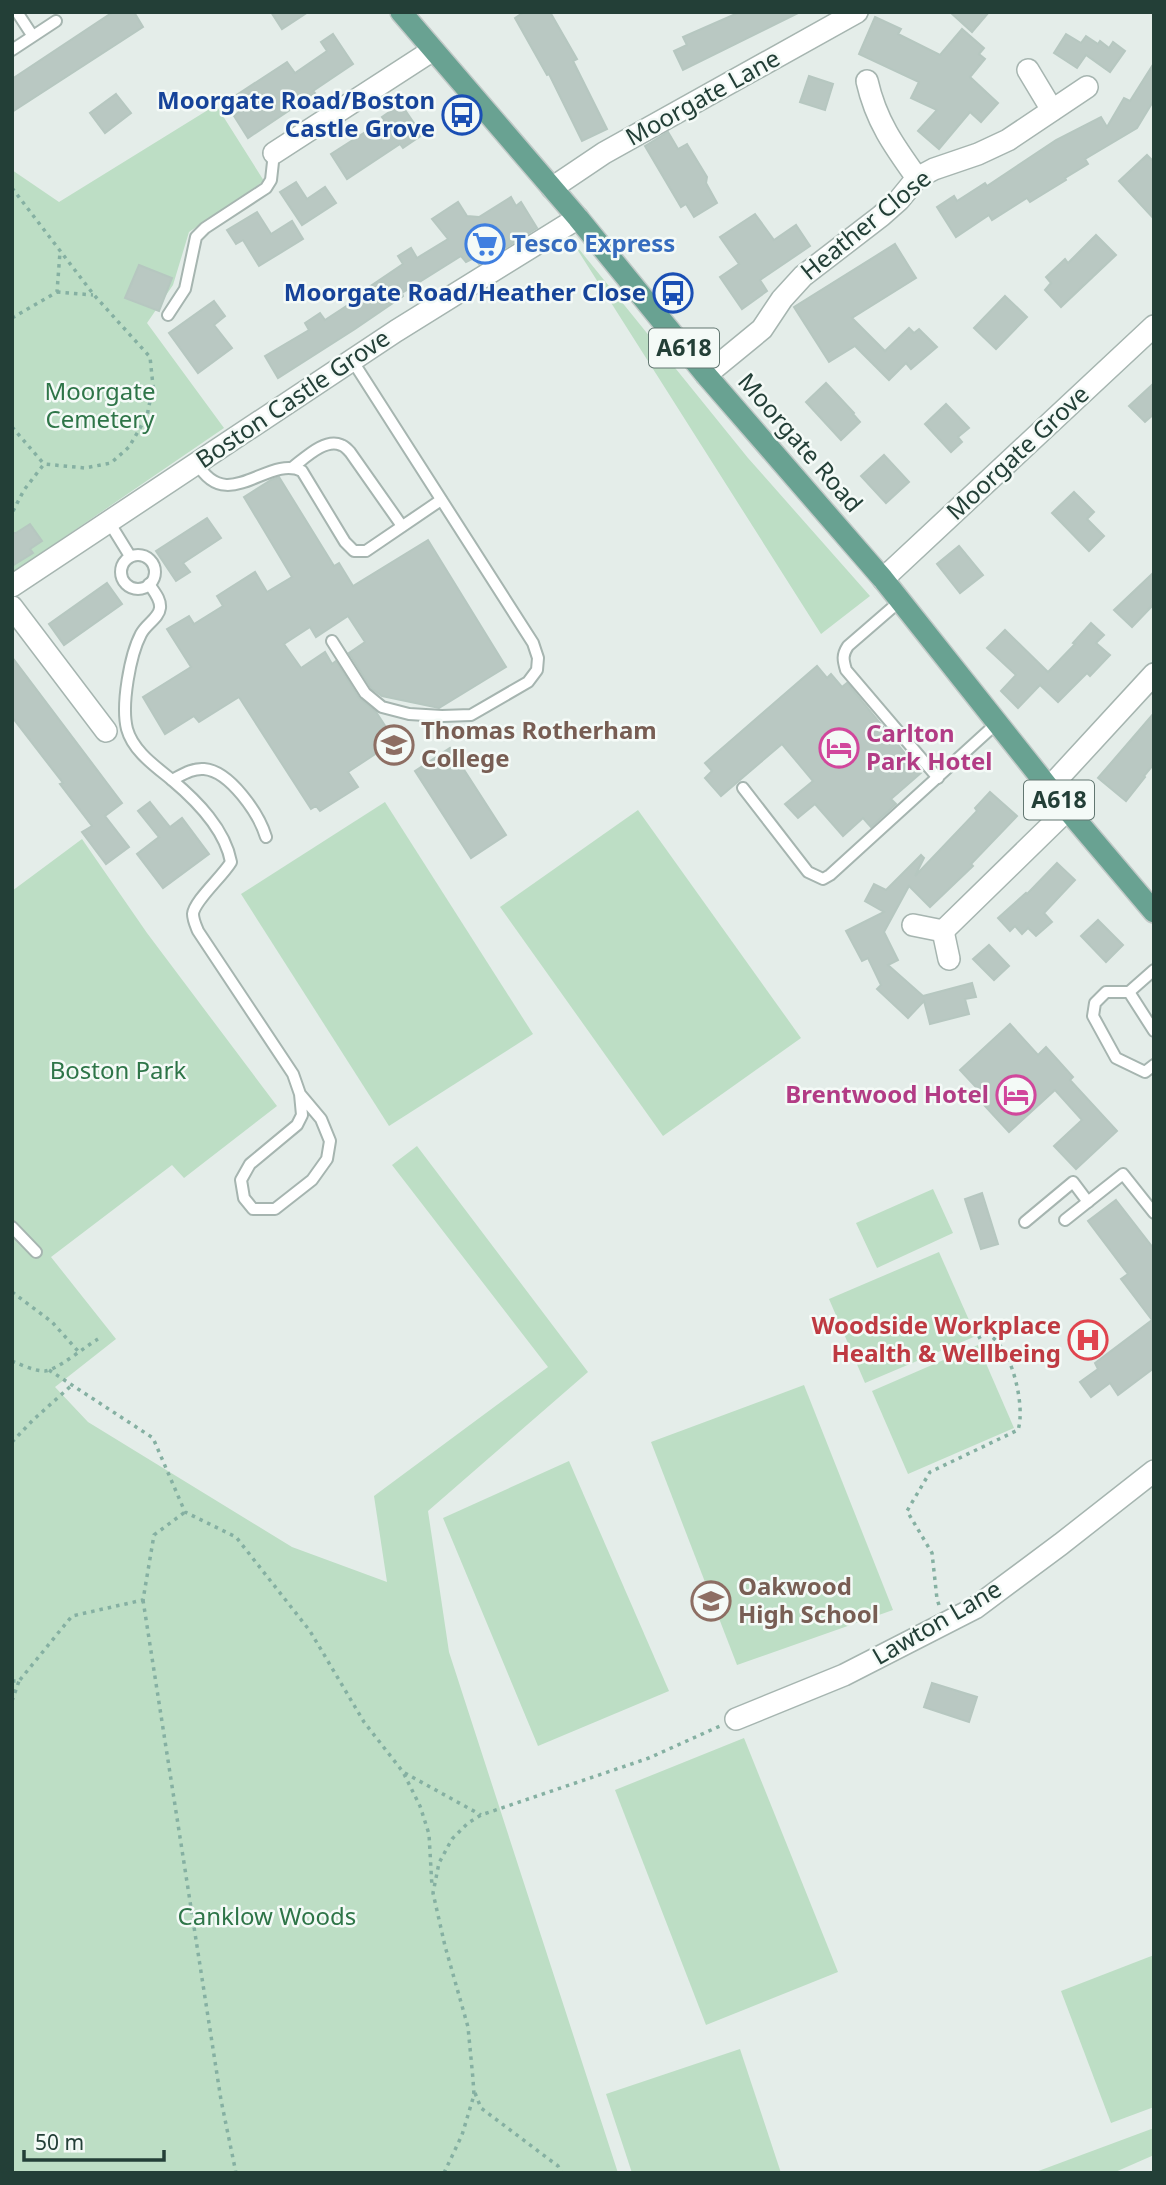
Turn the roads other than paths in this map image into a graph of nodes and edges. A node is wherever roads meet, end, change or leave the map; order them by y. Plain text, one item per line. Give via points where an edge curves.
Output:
1 (17, 12) edge
2 (401, 12) edge
3 (857, 12) edge
4 (56, 21) dead end
5 (32, 35) junction
6 (12, 50) edge
7 (433, 50) junction
8 (1028, 70) dead end
9 (867, 81) dead end
10 (1087, 87) dead end
11 (1052, 110) junction
12 (274, 153) joint
13 (917, 178) junction
14 (552, 188) junction
15 (578, 218) junction
16 (168, 314) dead end
17 (1154, 326) edge
18 (352, 360) junction
19 (706, 375) junction
20 (197, 463) junction
21 (293, 467) junction
22 (441, 500) junction
23 (109, 522) junction
24 (402, 526) junction
25 (130, 556) junction
26 (883, 579) junction
27 (149, 584) junction
28 (12, 586) edge
29 (900, 601) junction
30 (12, 607) edge
31 (332, 641) dead end
32 (1154, 674) edge
33 (997, 723) junction
34 (106, 730) dead end
35 (938, 778) junction
36 (172, 780) junction
37 (743, 788) dead end
38 (1049, 788) junction
39 (1066, 810) junction
40 (266, 837) dead end
41 (1154, 912) edge
42 (913, 925) dead end
43 (943, 932) junction
44 (949, 959) dead end
45 (1154, 970) edge
46 (1129, 992) junction
47 (1154, 1031) edge
48 (1154, 1065) edge
49 (300, 1094) junction
50 (1088, 1202) junction
51 (1154, 1213) edge
52 (1065, 1220) dead end
53 (1025, 1222) dead end
54 (12, 1227) edge
55 (36, 1252) dead end
56 (1154, 1471) edge
57 (736, 1719) road end

1 - 5 lane
2 - 7 main road, Moorgate Road / A618
3 - 14 street, Moorgate Lane via 604,153
4 - 5 lane
5 - 6 lane
7 - 12 street
7 - 14 main road, Moorgate Road / A618
8 - 11 street
9 - 13 street via 876,114
10 - 11 street, Heather Close
11 - 13 street, Heather Close via 1008,140
12 - 16 lane via 267,188 196,237 185,289
13 - 19 street, Heather Close via 881,216 803,276 762,329
14 - 15 main road, Moorgate Road / A618
15 - 18 street, Boston Castle Grove
15 - 19 main road, Moorgate Road / A618
17 - 26 street, Moorgate Grove
18 - 20 street, Boston Castle Grove
18 - 22 lane
19 - 26 main road, Moorgate Road / A618
20 - 21 lane via 214,483 240,484
20 - 23 street, Boston Castle Grove
21 - 24 lane via 317,449 340,444 351,452
21 - 24 lane via 302,471 354,551 366,551
22 - 24 lane
22 - 31 lane via 533,643 537,670 528,682 471,715 409,714 382,708 365,693
23 - 25 lane
23 - 28 street, Boston Castle Grove
25 - 27 lane via 141,555 153,564 155,575
25 - 27 lane via 122,564 123,582 133,588
26 - 29 main road, Moorgate Road / A618
27 - 36 lane via 161,607 141,634 124,712 133,743
29 - 33 main road, Moorgate Road / A618
29 - 35 lane via 848,646 843,660 846,670
30 - 34 street
32 - 38 street
33 - 35 lane
33 - 38 main road, Moorgate Road / A618
35 - 37 lane via 823,879 808,872
36 - 40 lane via 190,771 213,771 248,803
36 - 49 lane via 229,847 231,862 194,909 198,931 293,1074
38 - 39 main road, Moorgate Road / A618
39 - 41 main road, Moorgate Road / A618
39 - 43 street
42 - 43 street
43 - 44 street
45 - 46 lane
46 - 47 lane
46 - 48 lane via 1106,992 1095,1003 1093,1016 1116,1058 1145,1072
49 - 49 lane via 302,1115 297,1125 250,1164 241,1180 244,1198 253,1209 275,1209 313,1180 327,1159 330,1141 321,1119
50 - 51 lane via 1124,1174
50 - 52 lane
50 - 53 lane via 1073,1182
54 - 55 lane
56 - 57 street, Lawton Lane via 975,1608 844,1675

